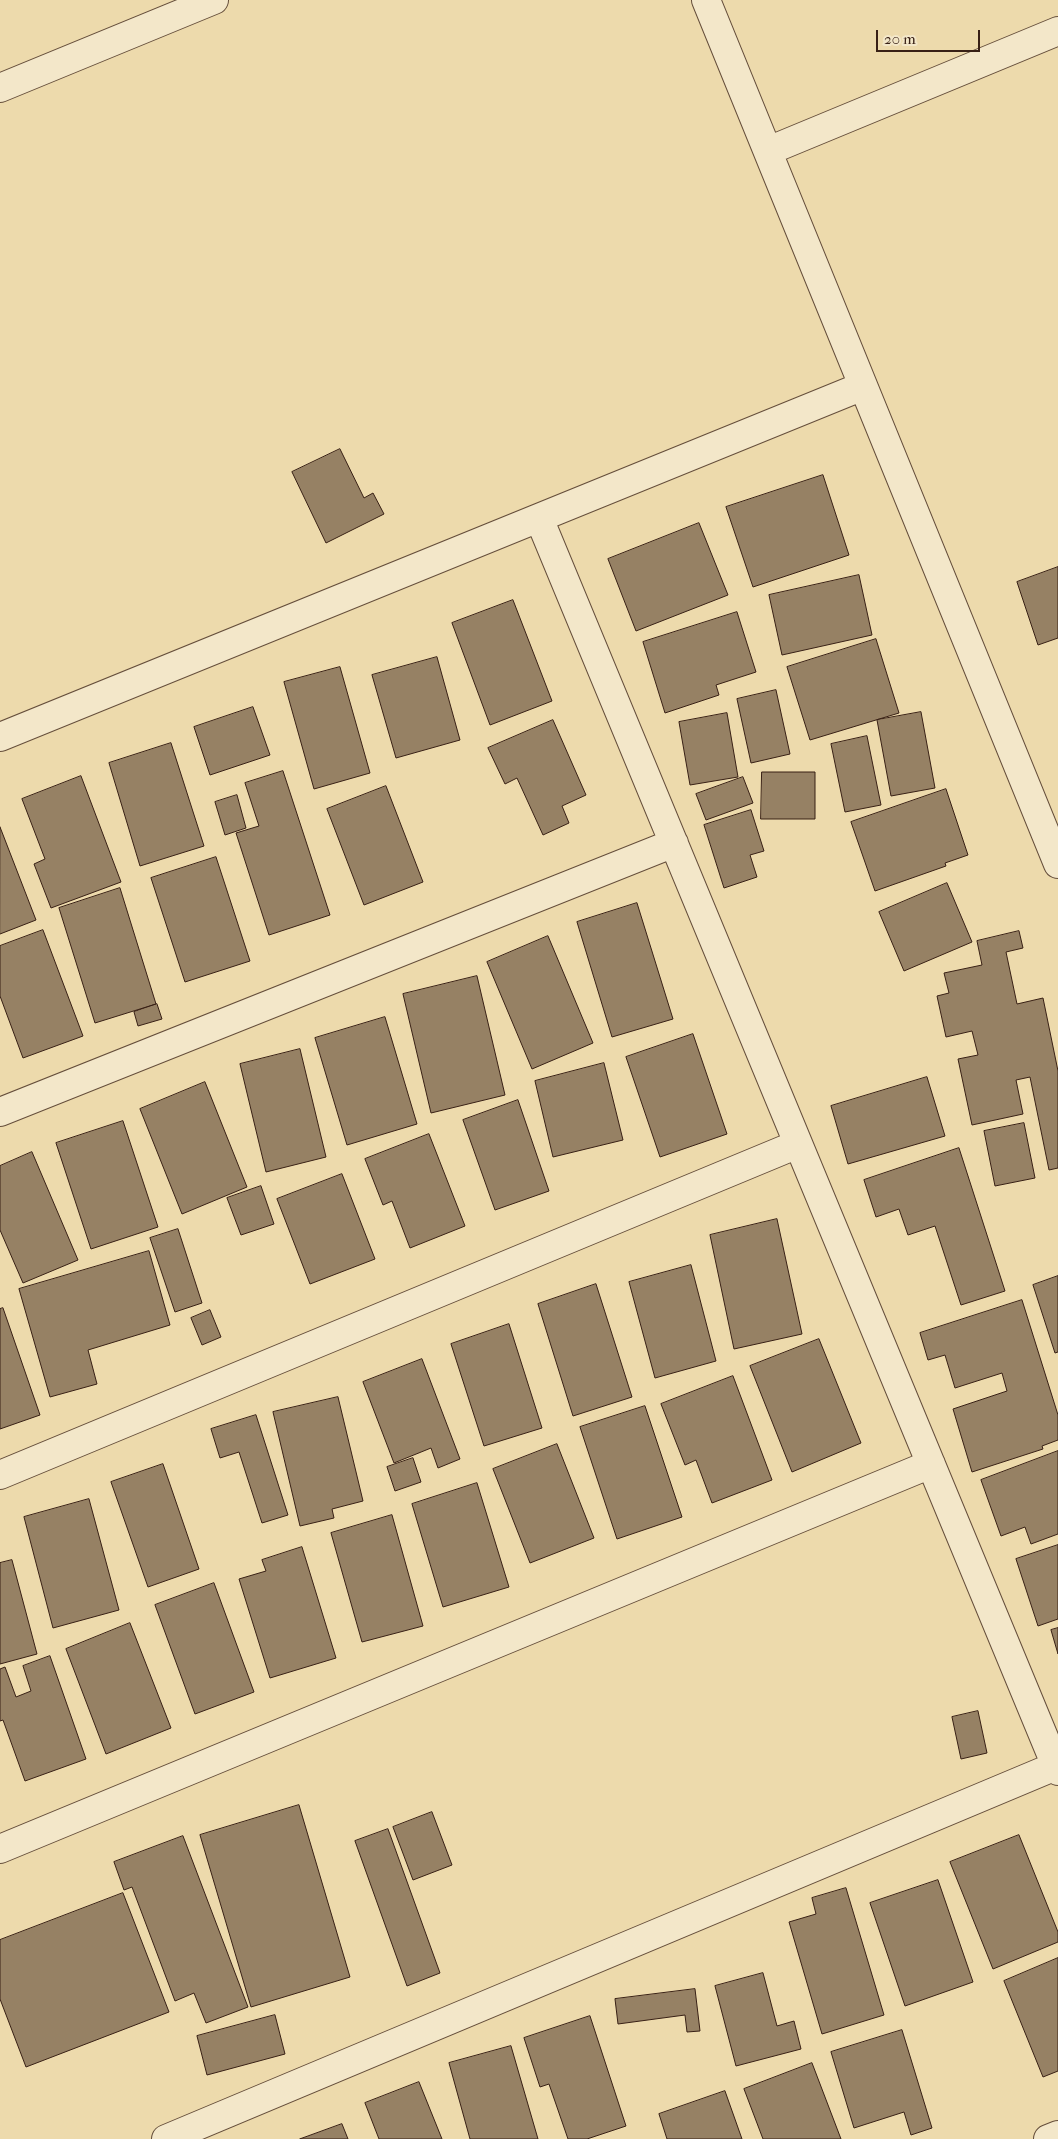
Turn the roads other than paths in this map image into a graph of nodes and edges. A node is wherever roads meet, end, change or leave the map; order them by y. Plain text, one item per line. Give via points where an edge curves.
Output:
1 (214, 0) edge
2 (706, 0) edge
3 (1058, 31) edge
4 (0, 88) edge
5 (768, 151) junction
6 (863, 386) junction
7 (539, 518) junction
8 (0, 736) edge
9 (674, 843) junction
10 (1058, 864) edge
11 (0, 1112) edge
12 (798, 1144) junction
13 (931, 1464) junction
14 (0, 1475) edge
15 (1057, 1767) edge
16 (0, 1849) edge
17 (1058, 2135) edge
18 (166, 2139) edge
19 (1048, 2139) edge

1 - 4 street
2 - 5 street
3 - 5 street
5 - 6 street
6 - 7 street
6 - 10 street
7 - 8 street
7 - 9 street
9 - 11 street
9 - 12 street
12 - 13 street
12 - 14 street
13 - 15 street
13 - 16 street
15 - 18 street
17 - 19 street

